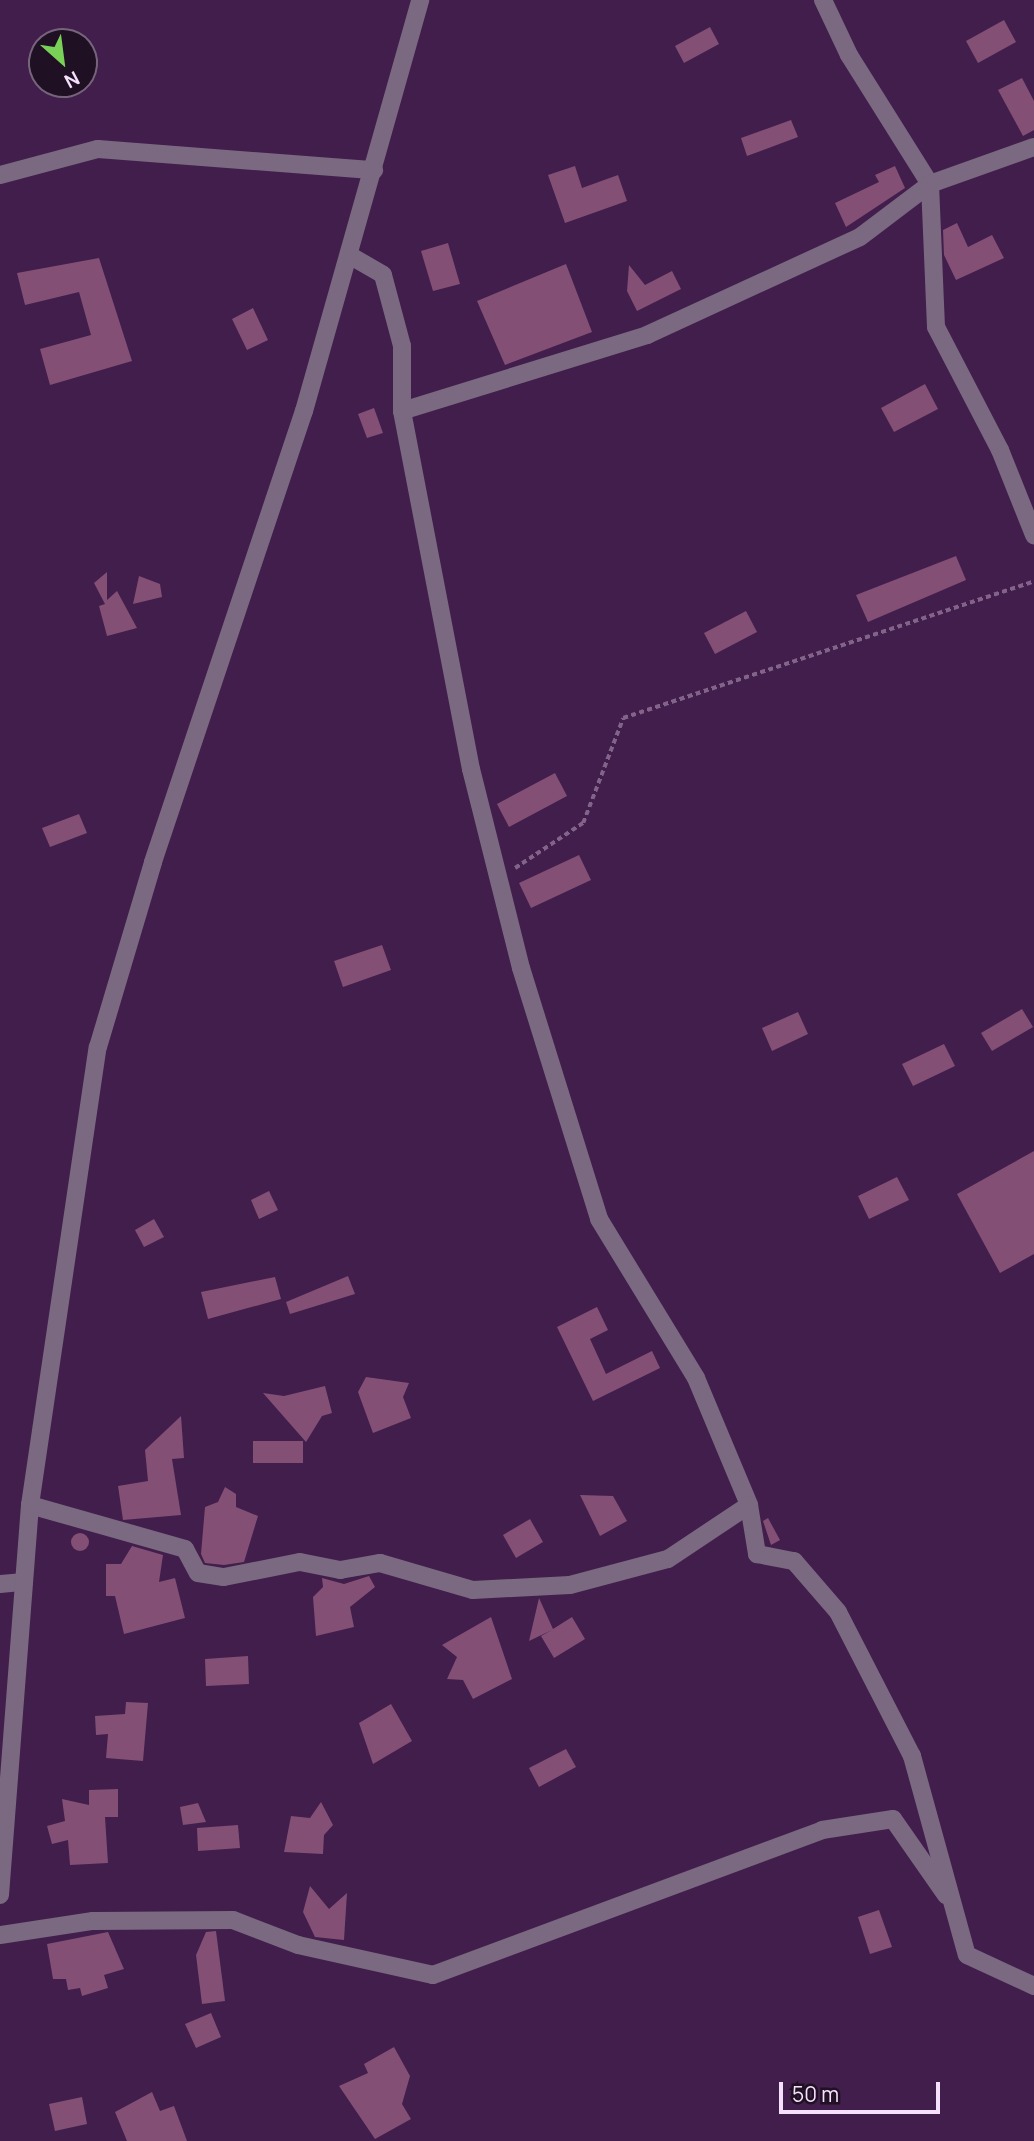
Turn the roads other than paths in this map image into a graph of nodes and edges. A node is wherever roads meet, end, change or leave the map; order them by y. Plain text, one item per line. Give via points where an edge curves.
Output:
1 (420, 0) edge
2 (823, 0) edge
3 (1034, 147) edge
4 (374, 170) junction
5 (0, 175) edge
6 (930, 184) junction
7 (349, 255) junction
8 (402, 411) junction
9 (1034, 535) edge
10 (30, 1505) junction
11 (749, 1505) junction
12 (24, 1582) junction
13 (0, 1584) edge
14 (0, 1895) edge
15 (953, 1905) junction
16 (0, 1935) edge
17 (1034, 1986) edge

1 - 4 street
2 - 6 street
3 - 6 street
4 - 5 street via 98,149
4 - 7 street
6 - 8 street via 859,237 647,335
6 - 9 street via 936,327 1000,450
7 - 8 street via 383,275 402,346
7 - 10 street via 98,1047
8 - 11 street via 498,879 598,1219 696,1378
10 - 11 street via 185,1549 198,1573 224,1577 300,1562 340,1570 380,1563 473,1590 570,1585 668,1559
10 - 12 street
11 - 15 street via 757,1553 794,1561 838,1612 912,1756
12 - 13 street
12 - 14 street
15 - 16 street via 893,1819 822,1830 433,1975 298,1945 233,1920 93,1922
15 - 17 street via 967,1955

